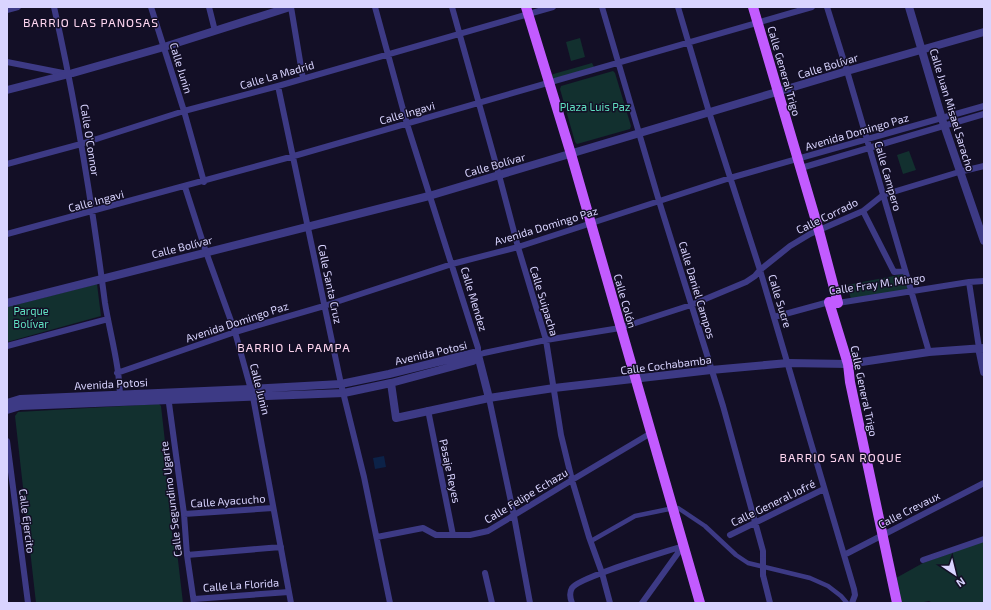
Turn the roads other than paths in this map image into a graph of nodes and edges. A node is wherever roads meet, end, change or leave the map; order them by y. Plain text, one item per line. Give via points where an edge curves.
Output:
1 (18, 7) edge
2 (54, 7) edge
3 (151, 7) edge
4 (209, 7) edge
5 (290, 7) edge
6 (375, 7) edge
7 (452, 7) edge
8 (553, 7) edge
9 (602, 7) edge
10 (678, 7) edge
11 (753, 7) edge
12 (812, 7) edge
13 (827, 7) edge
14 (908, 7) edge
15 (7, 10) edge
16 (527, 11) edge
17 (758, 22) junction
18 (215, 30) junction
19 (984, 32) edge
20 (459, 33) junction
21 (689, 43) junction
22 (164, 47) junction
23 (922, 50) junction
24 (388, 54) junction
25 (7, 62) edge
26 (619, 64) junction
27 (847, 71) junction
28 (71, 73) junction
29 (303, 78) junction
30 (550, 84) junction
31 (278, 86) junction
32 (7, 90) edge
33 (777, 93) junction
34 (479, 104) junction
35 (984, 106) edge
36 (184, 111) junction
37 (709, 112) junction
38 (984, 114) edge
39 (944, 122) junction
40 (407, 124) junction
41 (640, 132) junction
42 (866, 140) junction
43 (81, 144) junction
44 (869, 148) junction
45 (571, 154) junction
46 (294, 156) junction
47 (7, 164) edge
48 (799, 164) junction
49 (984, 166) edge
50 (959, 172) junction
51 (499, 175) junction
52 (730, 178) junction
53 (204, 182) junction
54 (185, 187) junction
55 (883, 195) junction
56 (429, 196) junction
57 (660, 201) junction
58 (863, 211) junction
59 (92, 212) junction
60 (590, 223) junction
61 (308, 226) junction
62 (819, 231) junction
63 (7, 234) edge
64 (984, 241) edge
65 (518, 247) junction
66 (206, 252) junction
67 (452, 264) junction
68 (760, 270) junction
69 (905, 271) junction
70 (102, 279) junction
71 (984, 281) edge
72 (969, 282) junction
73 (912, 292) junction
74 (7, 303) edge
75 (833, 303) junction
76 (691, 304) junction
77 (324, 306) junction
78 (774, 317) junction
79 (108, 319) junction
80 (620, 328) junction
81 (235, 332) junction
82 (546, 340) junction
83 (7, 346) edge
84 (982, 348) edge
85 (929, 352) junction
86 (478, 355) junction
87 (788, 363) junction
88 (848, 364) junction
89 (711, 370) junction
90 (984, 372) edge
91 (117, 373) junction
92 (389, 374) junction
93 (635, 380) junction
94 (391, 383) junction
95 (341, 384) junction
96 (554, 388) junction
97 (251, 393) junction
98 (344, 393) junction
99 (168, 396) junction
100 (489, 398) junction
101 (120, 399) junction
102 (7, 403) edge
103 (7, 410) edge
104 (428, 410) junction
105 (651, 432) junction
106 (7, 441) edge
107 (8, 461) edge
108 (572, 480) junction
109 (984, 483) edge
110 (824, 489) junction
111 (273, 508) junction
112 (673, 508) junction
113 (184, 514) junction
114 (514, 516) junction
115 (755, 522) junction
116 (453, 535) junction
117 (730, 535) dead end
118 (883, 535) junction
119 (377, 537) junction
120 (984, 539) edge
121 (591, 541) junction
122 (683, 546) junction
123 (281, 547) junction
124 (187, 555) junction
125 (844, 555) junction
126 (923, 560) dead end
127 (485, 573) dead end
128 (602, 573) junction
129 (289, 592) junction
130 (194, 601) edge
131 (28, 603) edge
132 (291, 603) edge
133 (390, 603) edge
134 (492, 603) edge
135 (530, 603) edge
136 (572, 603) edge
137 (610, 603) edge
138 (643, 603) edge
139 (700, 603) edge
140 (770, 603) edge
141 (847, 603) edge
142 (852, 603) edge
143 (898, 603) edge

1 - 15 street
2 - 28 street, Calle O'Connor
3 - 22 street, Calle Junin
4 - 18 street
5 - 18 street
5 - 29 street
6 - 24 street, Calle Mendez
7 - 20 street, Calle Suipacha
8 - 16 street, Calle La Madrid
9 - 26 street, Calle Daniel Campos
10 - 21 street, Calle Sucre
11 - 17 main road, Calle General Trigo
12 - 17 street, Calle Ingavi
13 - 27 street, Calle Campero
14 - 23 street, Calle Juan Misael Saracho
16 - 20 street, Calle La Madrid
16 - 30 main road, Calle Colón
17 - 21 street, Calle Ingavi
17 - 33 main road, Calle General Trigo
18 - 22 street
19 - 23 street, Calle Bolívar
20 - 24 street, Calle La Madrid
20 - 34 street, Calle Suipacha
21 - 26 street, Calle Ingavi
21 - 37 street, Calle Sucre
22 - 28 street
22 - 36 street, Calle Junin
23 - 27 street, Calle Bolívar
23 - 39 street, Calle Juan Misael Saracho
24 - 29 street, Calle La Madrid
24 - 40 street, Calle Mendez
25 - 28 street
26 - 30 street, Calle Ingavi
26 - 41 street, Calle Daniel Campos
27 - 33 street, Calle Bolívar
27 - 42 street, Calle Campero
28 - 32 street
28 - 43 street, Calle O'Connor
29 - 31 street, Calle La Madrid
30 - 34 street, Calle Ingavi
30 - 45 main road, Calle Colón
31 - 36 street, Calle La Madrid
31 - 46 street, Calle Santa Cruz
33 - 37 street, Calle Bolívar
33 - 48 main road, Calle General Trigo
34 - 40 street, Calle Ingavi
34 - 51 street, Calle Suipacha
35 - 39 street, Avenida Domingo Paz
36 - 43 street, Calle La Madrid
36 - 53 street, Calle Junin
37 - 41 street, Calle Bolívar
37 - 52 street, Calle Sucre
38 - 39 street, Avenida Domingo Paz
39 - 42 street, Avenida Domingo Paz
39 - 44 street, Avenida Domingo Paz
39 - 50 street, Calle Juan Misael Saracho
40 - 46 street, Calle Ingavi
40 - 56 street, Calle Mendez
41 - 45 street, Calle Bolívar
41 - 57 street, Calle Daniel Campos
42 - 44 street, Calle Campero
42 - 48 street, Avenida Domingo Paz
43 - 47 street, Calle La Madrid
43 - 59 street, Calle O'Connor
44 - 48 street, Avenida Domingo Paz
44 - 55 street, Calle Campero
45 - 51 street, Calle Bolívar
45 - 60 main road, Calle Colón
46 - 53 street, Calle Ingavi
46 - 61 street, Calle Santa Cruz
48 - 52 street, Avenida Domingo Paz
48 - 62 main road, Calle General Trigo
49 - 50 street, Calle Corrado
50 - 55 street, Calle Corrado
50 - 64 street, Calle Juan Misael Saracho
51 - 56 street, Calle Bolívar
51 - 65 street, Calle Suipacha
52 - 57 street, Avenida Domingo Paz
52 - 68 street, Calle Sucre
53 - 54 street, Calle Ingavi
54 - 59 street, Calle Ingavi
54 - 66 street, Calle Junin
55 - 58 street, Calle Corrado
55 - 69 street, Calle Campero
56 - 61 street, Calle Bolívar
56 - 67 street, Calle Mendez
57 - 60 street, Avenida Domingo Paz
57 - 76 street, Calle Daniel Campos
58 - 62 street, Calle Corrado
58 - 69 street via 894,272
59 - 63 street, Calle Ingavi
59 - 70 street, Calle O'Connor
60 - 65 street, Avenida Domingo Paz
60 - 80 main road, Calle Colón
61 - 66 street, Calle Bolívar
61 - 77 street, Calle Santa Cruz
62 - 68 street, Calle Corrado via 790,246
62 - 75 main road, Calle General Trigo
65 - 67 street, Avenida Domingo Paz
65 - 82 street, Calle Suipacha
66 - 70 street, Calle Bolívar
66 - 81 street, Calle Junin
67 - 77 street, Avenida Domingo Paz
67 - 86 street, Calle Mendez
68 - 76 street, Calle Corrado via 746,282
68 - 78 street, Calle Sucre
69 - 73 street, Calle Campero
70 - 74 street, Calle Bolívar
70 - 79 street, Calle O'Connor
71 - 72 street, Calle Fray M. Mingo
72 - 73 street, Calle Fray M. Mingo
72 - 84 street
73 - 75 street, Calle Fray M. Mingo
73 - 85 street, Calle Campero
75 - 78 street, Calle Fray M. Mingo
75 - 88 main road, Calle General Trigo
76 - 80 street, Calle Corrado
76 - 89 street, Calle Daniel Campos
77 - 81 street, Avenida Domingo Paz
77 - 95 street, Calle Santa Cruz
78 - 87 street, Calle Sucre
79 - 83 street
79 - 91 street, Calle O'Connor
80 - 82 street, Calle Corrado
80 - 93 main road, Calle Colón
81 - 91 street, Avenida Domingo Paz
81 - 97 street, Calle Junin
82 - 86 street, Calle Corrado
82 - 96 street, Calle Suipacha
84 - 85 street, Calle Cochabamba
84 - 90 street
85 - 88 street, Calle Cochabamba
86 - 92 street, Avenida Potosi
86 - 94 street, Avenida Potosi via 474,360
86 - 100 street, Calle Mendez
87 - 88 street, Calle Cochabamba
87 - 89 street, Calle Cochabamba
87 - 110 street, Calle Sucre
88 - 118 main road, Calle General Trigo
89 - 93 street, Calle Cochabamba
89 - 115 street, Calle Daniel Campos
91 - 101 street, Calle O'Connor
92 - 94 street, Calle Cochabamba
92 - 95 street, Avenida Potosi
93 - 96 street, Calle Cochabamba
93 - 105 main road, Calle Colón
94 - 98 street, Avenida Potosi
94 - 104 street, Calle Cochabamba via 396,418
95 - 97 street, Avenida Potosi
95 - 98 street, Calle Santa Cruz
96 - 100 street, Calle Cochabamba
96 - 108 street, Calle Suipacha via 561,435
97 - 98 street, Avenida Potosi
97 - 99 street, Avenida Potosi
97 - 111 street, Calle Junin
98 - 119 street, Calle Santa Cruz
99 - 101 street, Avenida Potosi
99 - 113 street, Calle Segundino Ugarte
100 - 104 street, Calle Cochabamba
100 - 114 street, Calle Mendez
101 - 102 street, Avenida Potosi via 20,399
101 - 103 street, Avenida Potosi via 20,406
104 - 116 street, Pasaje Reyes
105 - 108 street, Calle Felipe Echazu
105 - 112 main road, Calle Colón
106 - 107 street, Calle Ejercito
107 - 131 street, Calle Ejercito
108 - 114 street, Calle Felipe Echazu
108 - 121 street, Calle Suipacha
109 - 118 street, Calle Crevaux
110 - 115 street, Calle General Jofré
110 - 125 street, Calle Sucre
111 - 113 street, Calle Ayacucho
111 - 123 street, Calle Junin
112 - 121 street via 635,516
112 - 122 main road, Calle Colón
112 - 141 street via 678,508 705,526 748,563 810,578 828,586
113 - 124 street, Calle Segundino Ugarte
114 - 116 street, Calle Felipe Echazu via 488,532
114 - 135 street, Calle Mendez
115 - 117 street, Calle General Jofré
115 - 140 street, Calle Daniel Campos, bridge via 763,551 763,575
116 - 119 street, Calle Felipe Echazu via 436,535 423,528
118 - 125 street, Calle Crevaux
118 - 143 main road, Calle General Trigo
119 - 133 street, Calle Santa Cruz
120 - 126 street
121 - 128 street, Calle Suipacha
122 - 128 street
122 - 138 street
122 - 139 main road, Calle Colón
123 - 124 street
123 - 129 street, Calle Junin
124 - 130 street, Calle Segundino Ugarte
125 - 142 street, Calle Sucre via 854,589
127 - 134 street
128 - 136 street via 572,587
128 - 137 street, Calle Suipacha
129 - 130 street, Calle La Florida
129 - 132 street, Calle Junin

